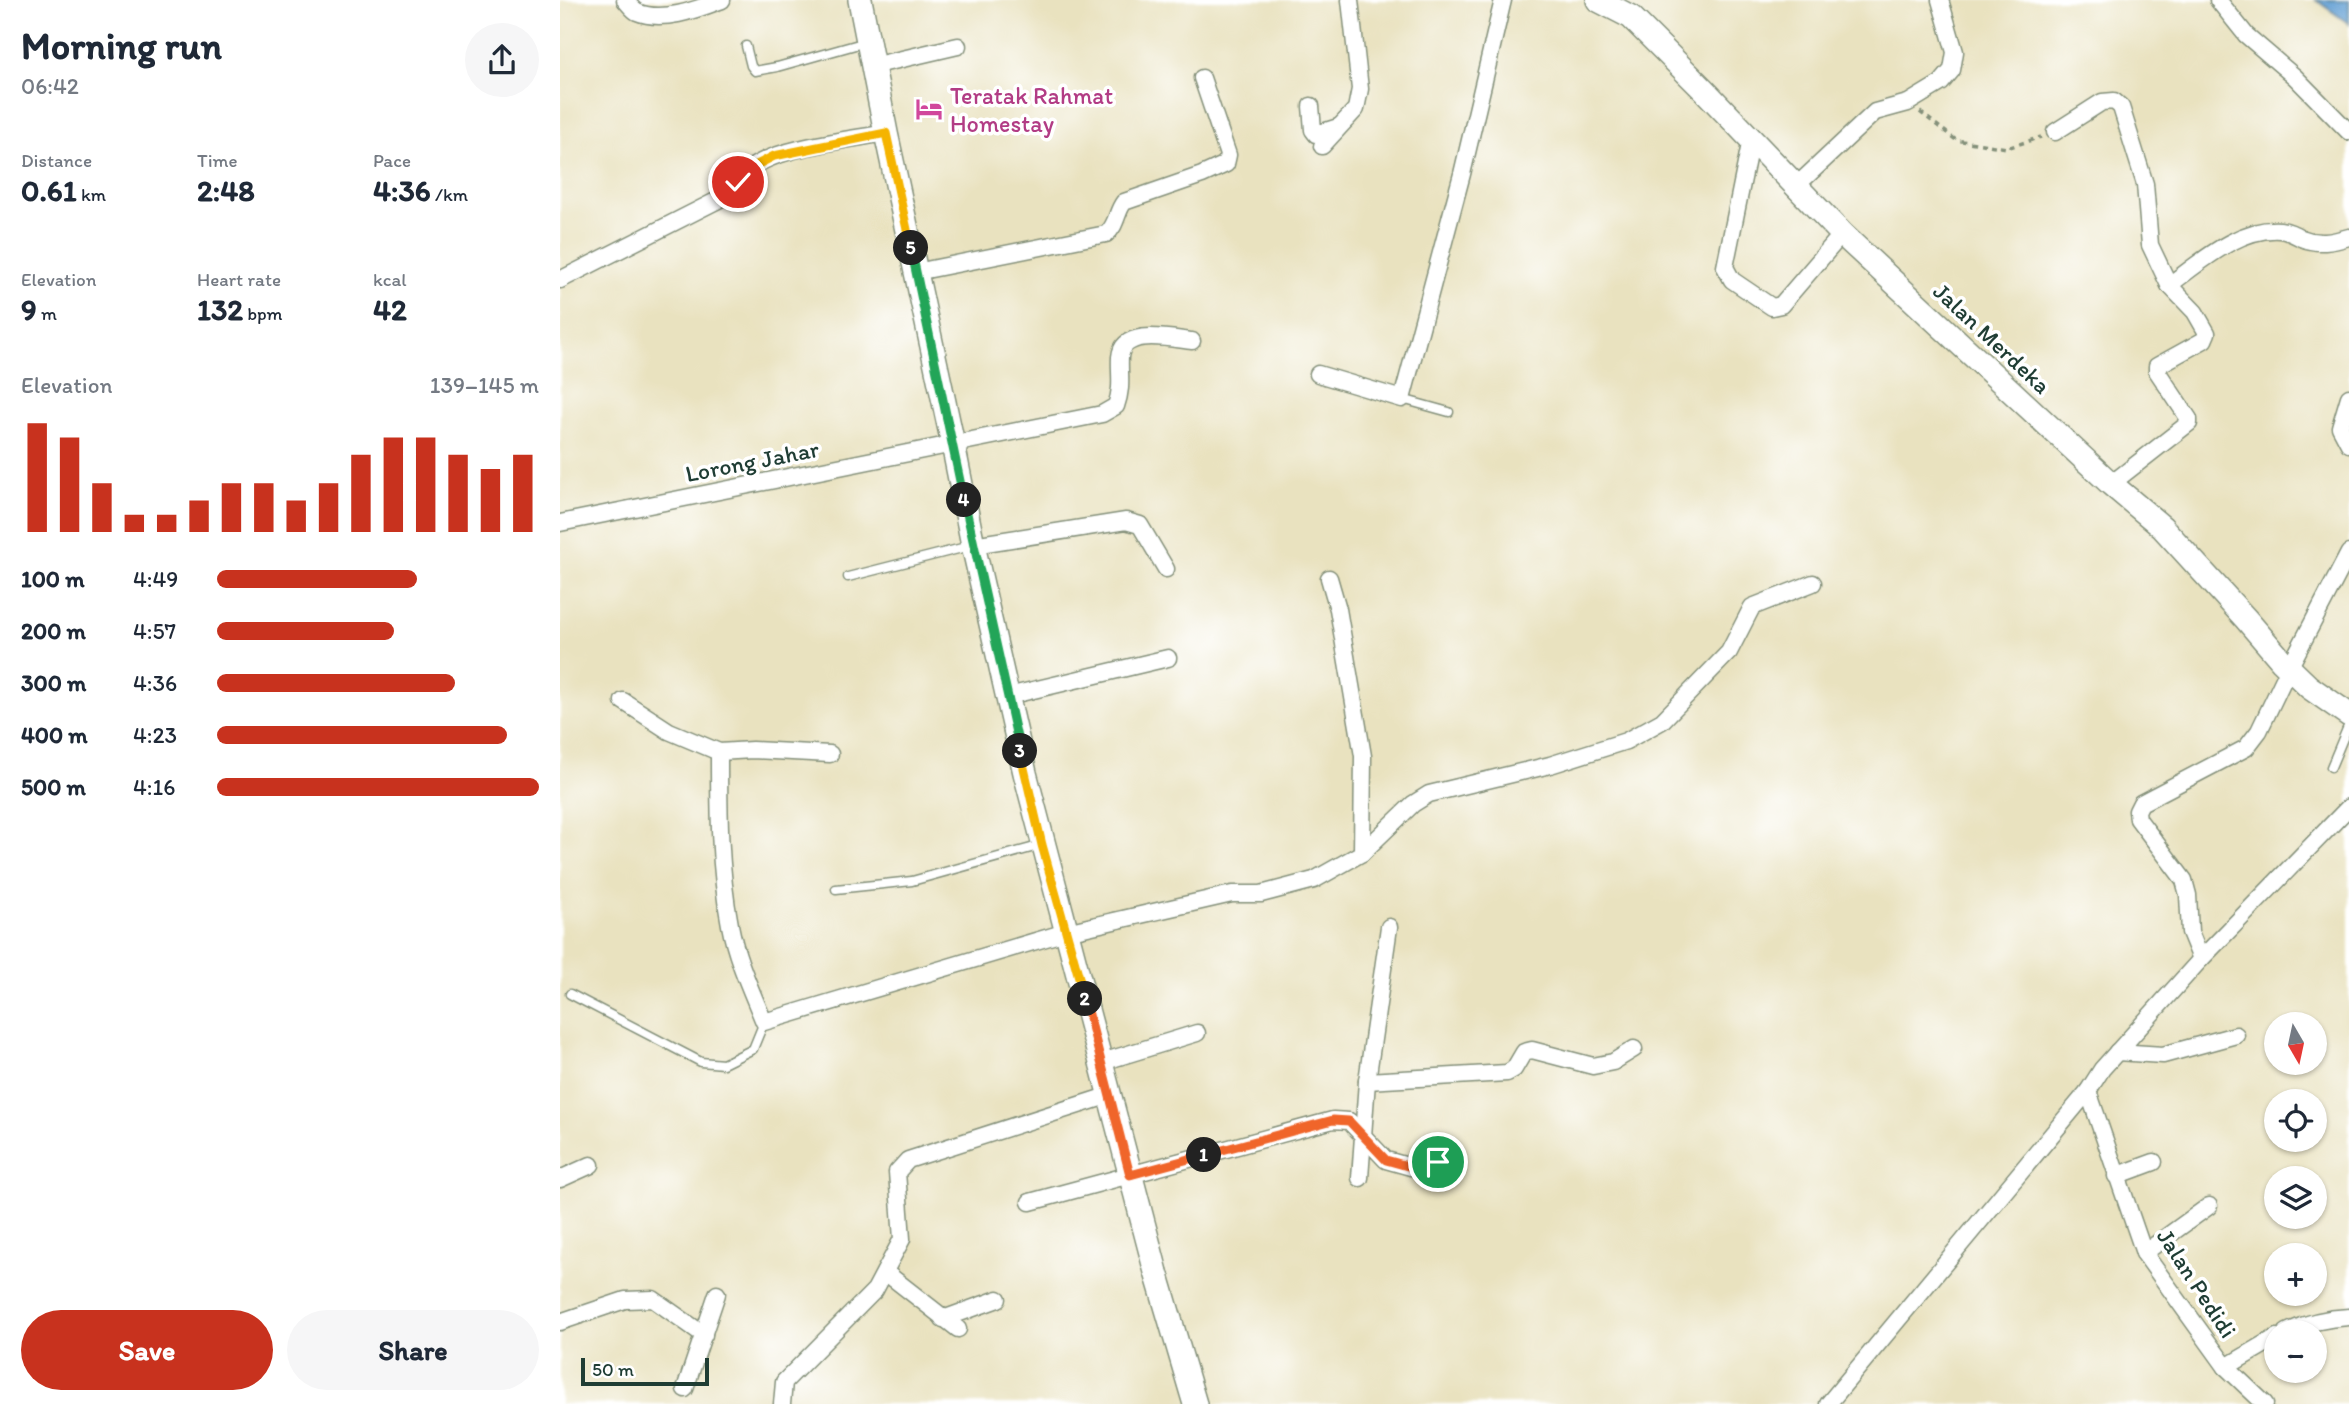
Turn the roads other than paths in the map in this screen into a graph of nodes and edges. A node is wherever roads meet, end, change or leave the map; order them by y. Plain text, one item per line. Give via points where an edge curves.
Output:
1 (625, 0) edge
2 (722, 0) edge
3 (860, 0) edge
4 (1350, 0) edge
5 (1503, 0) edge
6 (1598, 0) edge
7 (1940, 0) edge
8 (2218, 0) edge
9 (869, 41) junction
10 (746, 46) dead end
11 (958, 46) dead end
12 (872, 66) junction
13 (1202, 78) dead end
14 (1311, 106) dead end
15 (1338, 127) junction
16 (2055, 132) road end
17 (2349, 132) edge
18 (886, 133) junction
19 (1751, 139) junction
20 (1322, 146) dead end
21 (1795, 187) junction
22 (1842, 234) junction
23 (2349, 237) edge
24 (916, 272) junction
25 (560, 280) edge
26 (2169, 285) junction
27 (1192, 341) dead end
28 (1318, 374) dead end
29 (2349, 397) edge
30 (1402, 398) junction
31 (1449, 412) dead end
32 (953, 444) junction
33 (2349, 444) edge
34 (2110, 484) junction
35 (560, 523) edge
36 (973, 545) junction
37 (2349, 553) edge
38 (1166, 569) dead end
39 (848, 578) dead end
40 (1329, 578) dead end
41 (1813, 583) dead end
42 (1168, 658) dead end
43 (2289, 668) junction
44 (1008, 696) junction
45 (623, 701) dead end
46 (2346, 710) edge
47 (719, 752) junction
48 (830, 754) dead end
49 (2331, 767) dead end
50 (2349, 807) edge
51 (1042, 845) junction
52 (1362, 853) junction
53 (836, 889) dead end
54 (1389, 927) dead end
55 (1066, 932) junction
56 (2201, 959) junction
57 (570, 994) dead end
58 (764, 1021) junction
59 (1197, 1033) dead end
60 (2236, 1035) dead end
61 (1634, 1049) dead end
62 (2117, 1052) junction
63 (1102, 1062) junction
64 (1367, 1082) junction
65 (2088, 1091) junction
66 (1110, 1095) junction
67 (1363, 1133) junction
68 (1438, 1162) dead end
69 (2154, 1162) dead end
70 (591, 1165) dead end
71 (1130, 1175) junction
72 (2116, 1176) junction
73 (1360, 1178) dead end
74 (560, 1179) edge
75 (1030, 1202) dead end
76 (2209, 1206) dead end
77 (2144, 1253) junction
78 (885, 1272) junction
79 (717, 1294) dead end
80 (998, 1299) dead end
81 (2349, 1317) edge
82 (943, 1319) junction
83 (2319, 1320) edge
84 (560, 1322) edge
85 (958, 1329) dead end
86 (704, 1335) junction
87 (2264, 1345) edge
88 (2226, 1367) junction
89 (685, 1388) dead end
90 (782, 1404) edge
91 (1195, 1404) edge
92 (1828, 1404) edge
93 (2265, 1404) edge

1 - 2 street via 636,12 682,14
3 - 9 street
4 - 15 street via 1360,89 1356,109
5 - 30 street
6 - 19 street, Jalan Merdeka via 1631,17
7 - 21 street via 1955,52 1952,70 1941,83 1908,103 1875,112
8 - 17 street via 2246,35
9 - 10 lane via 755,71
9 - 12 street
11 - 12 street
12 - 18 street
13 - 24 street via 1228,155 1226,164 1124,202 1106,234
14 - 15 street via 1316,134
15 - 20 street
16 - 26 street via 2102,102 2114,101 2120,107 2145,184 2150,245
18 - 24 street
18 - 25 street via 774,156 751,168 718,200
19 - 21 street, Jalan Merdeka
19 - 22 street via 1725,267 1732,280 1772,307 1781,305
21 - 22 street, Jalan Merdeka
22 - 34 street, Jalan Merdeka
23 - 26 street via 2314,242 2289,231 2263,230 2234,240
24 - 32 street
26 - 34 street via 2207,332 2204,340 2157,366 2189,424
27 - 32 street, Lorong Jahar via 1137,337 1125,344 1120,354 1121,391 1116,406 1102,414
28 - 30 street
29 - 33 street via 2340,427
30 - 31 lane
32 - 35 street, Lorong Jahar
32 - 36 street
34 - 43 street, Jalan Merdeka via 2162,527
36 - 38 street via 1126,521 1140,525
36 - 39 lane
36 - 44 street
37 - 43 street
40 - 52 street via 1363,756
41 - 52 street via 1752,607 1729,652 1662,721 1626,741 1563,761 1429,794
42 - 44 street
43 - 46 street, Jalan Merdeka
43 - 56 street via 2246,748 2141,803 2137,811 2138,819 2184,880 2190,932
44 - 51 street
45 - 47 street via 670,731
46 - 49 lane
47 - 48 street
47 - 58 street via 719,825 730,925 740,964
50 - 56 street
51 - 53 lane via 912,881
51 - 55 street
52 - 55 street via 1314,880
54 - 64 street
55 - 58 street
55 - 63 street
56 - 62 street
57 - 58 lane via 701,1062 723,1064 753,1048
59 - 63 street
60 - 62 street via 2162,1055
61 - 64 street via 1612,1062 1593,1066 1532,1051 1524,1052 1507,1073
62 - 65 street
63 - 66 street
64 - 67 street
65 - 72 street, Jalan Pedidi
65 - 92 street
66 - 71 street
66 - 78 street via 908,1160 897,1172 902,1239
67 - 68 street via 1386,1160 1411,1167
67 - 71 street via 1349,1121 1333,1120
67 - 73 street
69 - 72 street
70 - 74 street
71 - 75 street
71 - 91 street
72 - 77 street, Jalan Pedidi
76 - 77 street
77 - 88 street, Jalan Pedidi
78 - 82 street
78 - 90 street via 875,1290 784,1382
79 - 86 street
80 - 82 street
81 - 83 street
82 - 85 street
84 - 86 street via 625,1300 653,1298
86 - 89 street
87 - 88 street
88 - 93 street, Jalan Pedidi

